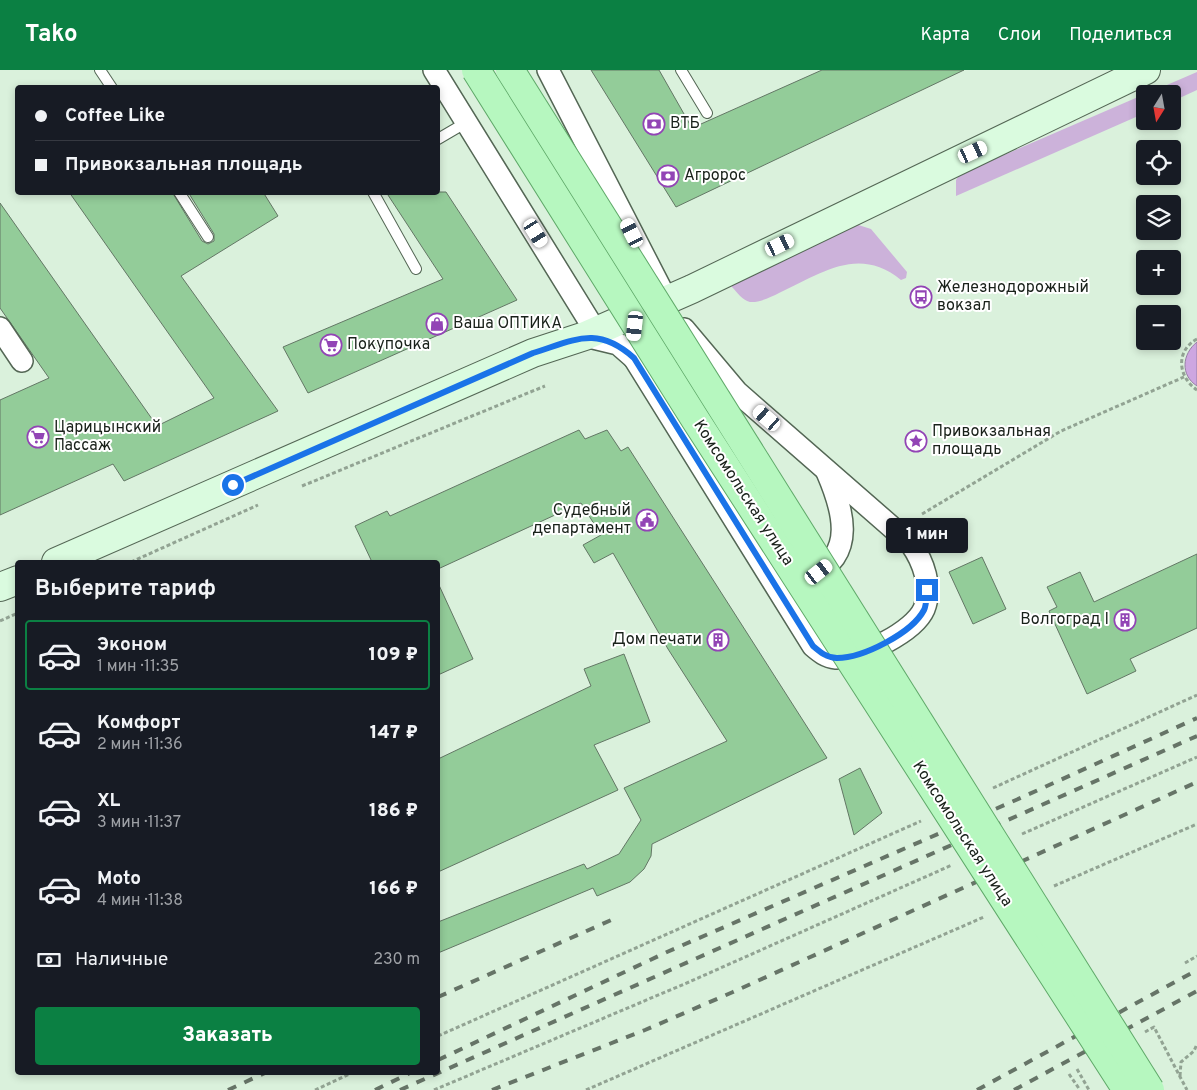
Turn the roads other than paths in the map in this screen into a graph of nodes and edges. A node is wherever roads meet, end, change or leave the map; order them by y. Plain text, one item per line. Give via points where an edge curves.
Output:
1 (100, 70) edge
2 (434, 70) edge
3 (476, 70) edge
4 (510, 70) edge
5 (548, 70) edge
6 (681, 70) edge
7 (1146, 70) edge
8 (110, 85) edge
9 (707, 113) dead end
10 (467, 122) junction
11 (440, 138) edge
12 (181, 195) edge
13 (375, 195) edge
14 (208, 237) dead end
15 (416, 269) dead end
16 (656, 304) junction
17 (0, 328) edge
18 (590, 334) junction
19 (634, 358) junction
20 (22, 361) dead end
21 (825, 469) junction
22 (61, 560) edge
23 (765, 570) junction
24 (15, 581) edge
25 (0, 587) edge
26 (1126, 1090) edge
27 (1150, 1090) edge

1 - 8 lane
2 - 10 street
3 - 26 main road, Комсомольская улица, bridge
4 - 27 main road, Комсомольская улица, bridge
5 - 16 street
6 - 9 lane
7 - 16 main road
10 - 11 lane
10 - 18 street
12 - 14 lane
13 - 15 lane
16 - 18 main road
16 - 19 street via 635,326
16 - 21 street via 678,321 737,392
17 - 20 street
18 - 19 street via 618,344
18 - 22 main road via 533,353
19 - 23 street
21 - 23 street via 836,494 844,528 832,562 809,576 785,581 776,579
21 - 23 street via 919,555 927,590 924,609 910,626 863,653 837,658 825,656 813,646
24 - 25 main road

